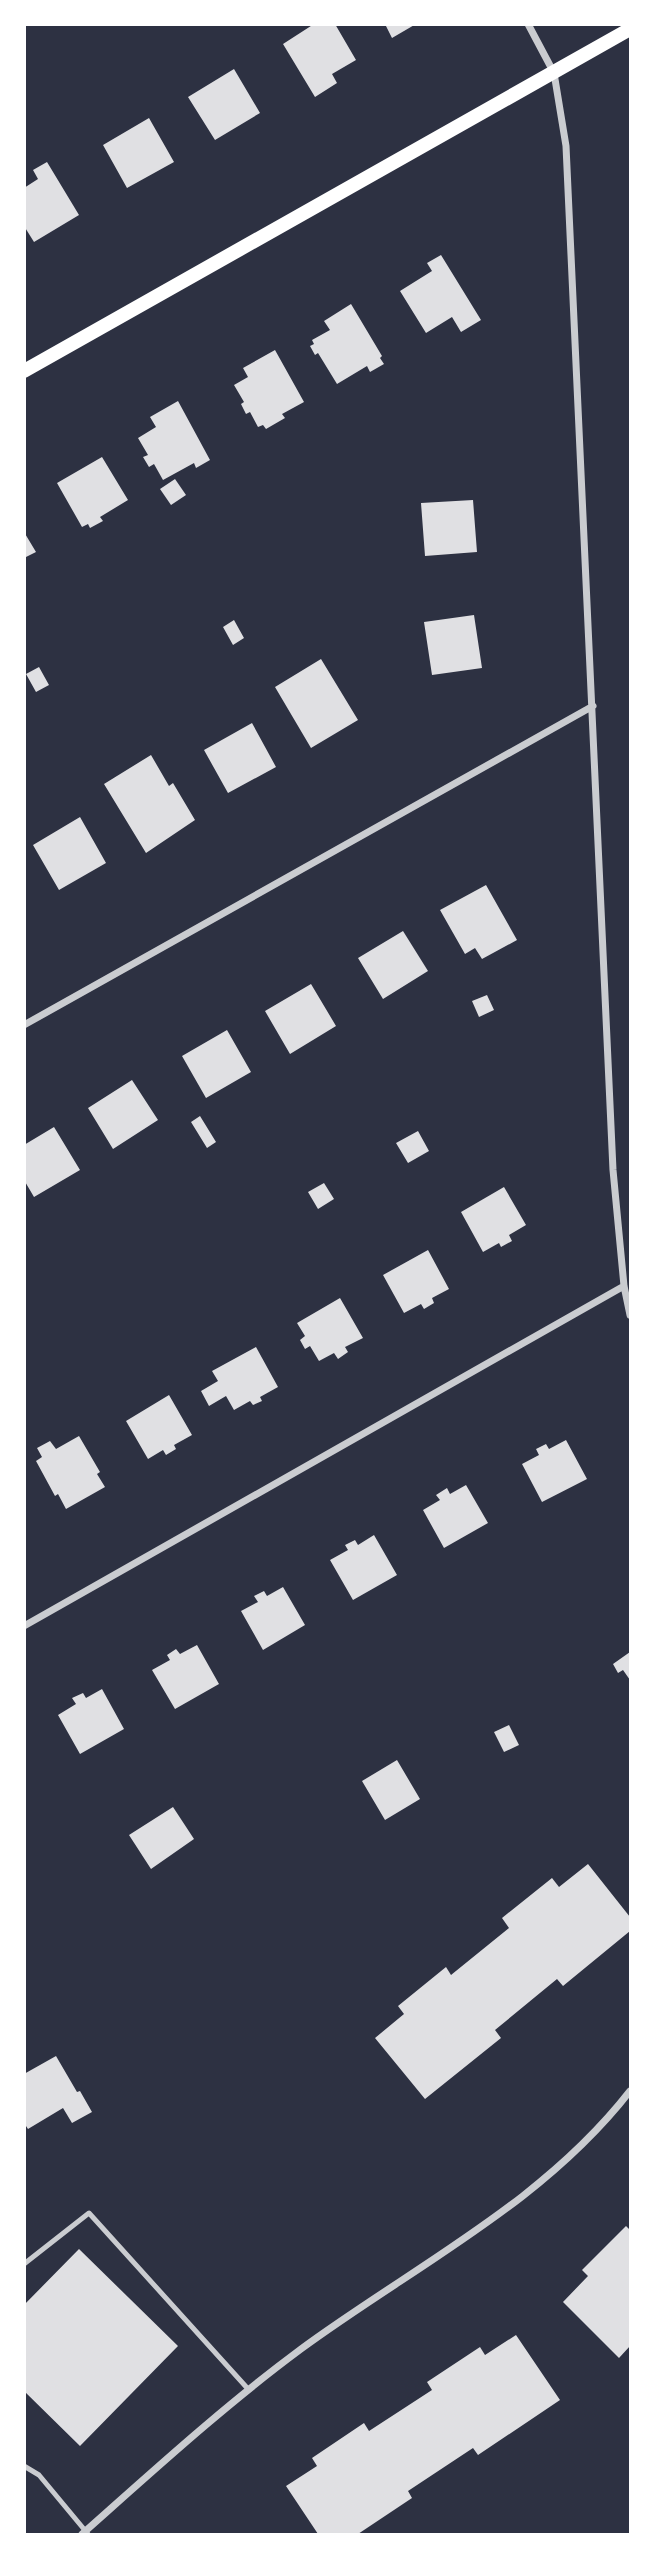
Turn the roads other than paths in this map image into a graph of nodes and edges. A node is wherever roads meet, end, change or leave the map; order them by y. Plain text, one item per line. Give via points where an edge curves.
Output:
1 (527, 24) edge
2 (631, 29) edge
3 (554, 73) junction
4 (24, 370) edge
5 (593, 706) junction
6 (24, 1025) edge
7 (624, 1286) junction
8 (631, 1315) edge
9 (24, 1626) edge
10 (631, 2091) edge
11 (24, 2264) edge
12 (249, 2390) junction
13 (24, 2466) edge
14 (85, 2534) edge

1 - 3 street
2 - 3 main road
3 - 4 main road
3 - 5 street via 566,146
5 - 6 street
5 - 7 street via 613,1170
7 - 8 street
7 - 9 street
10 - 12 street via 604,2125 556,2170 494,2219
11 - 12 lane via 89,2213
12 - 14 street
13 - 14 lane via 39,2475

